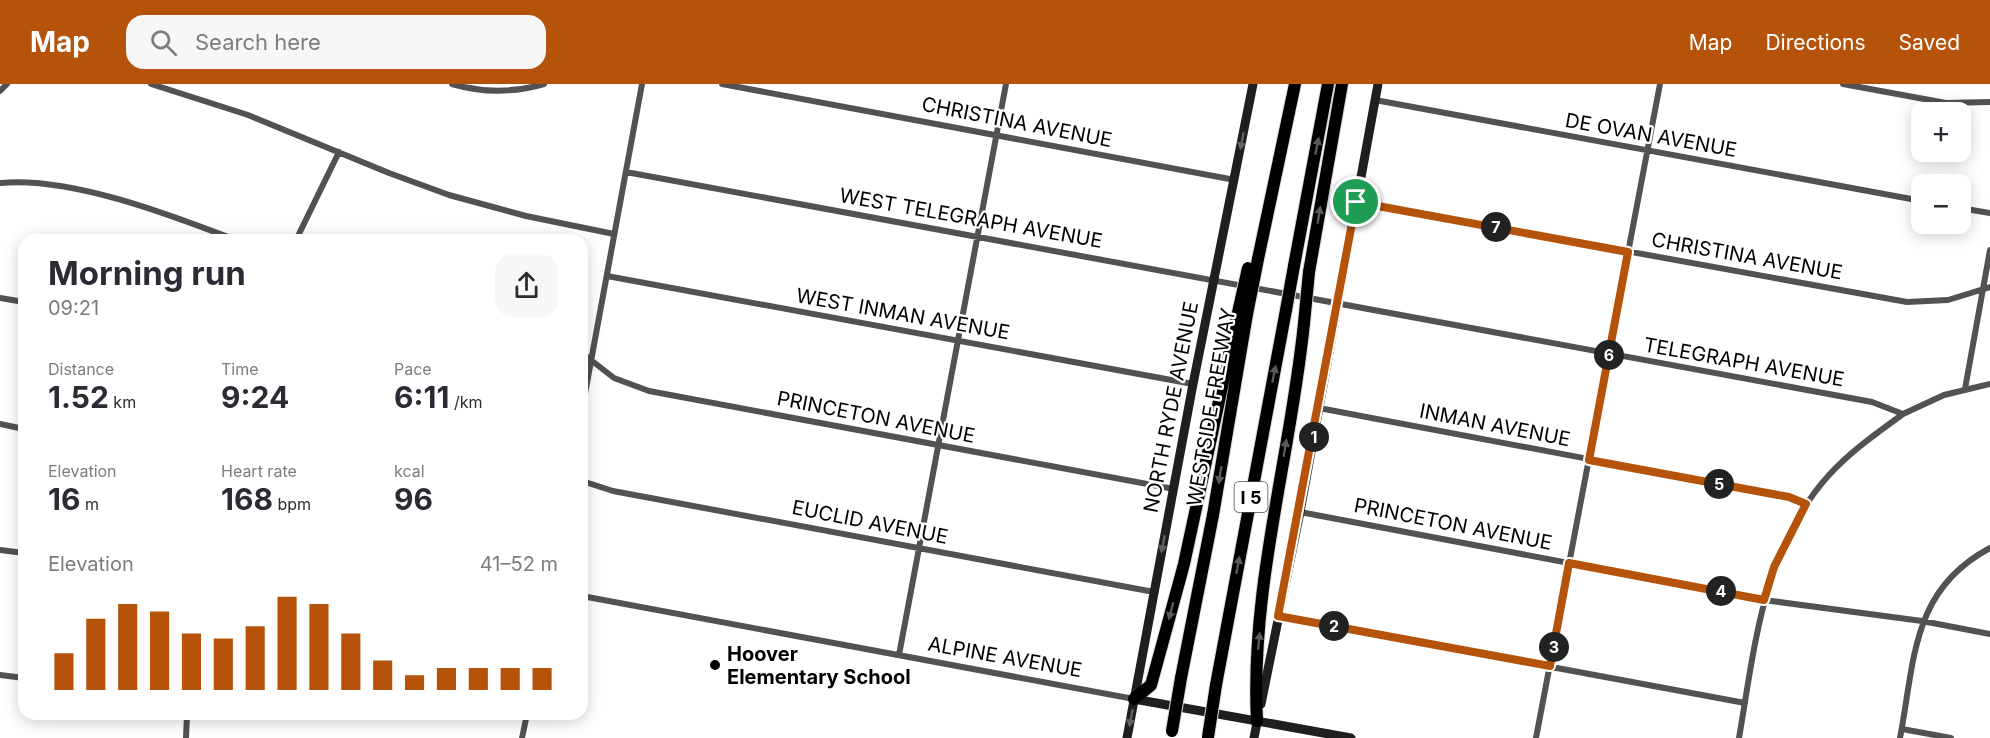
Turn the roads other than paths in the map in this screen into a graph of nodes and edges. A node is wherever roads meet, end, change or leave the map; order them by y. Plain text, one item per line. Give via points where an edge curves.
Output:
1 (7, 84) edge
2 (151, 84) edge
3 (452, 84) edge
4 (544, 84) edge
5 (642, 84) edge
6 (722, 84) edge
7 (1006, 84) edge
8 (1253, 84) edge
9 (1295, 84) edge
10 (1328, 84) edge
11 (1342, 84) edge
12 (1378, 84) edge
13 (1660, 84) edge
14 (1843, 84) edge
15 (173, 87) edge
16 (0, 91) edge
17 (1375, 100) junction
18 (1990, 102) edge
19 (997, 136) junction
20 (339, 152) junction
21 (1647, 152) junction
22 (626, 172) junction
23 (1235, 180) junction
24 (0, 183) edge
25 (1911, 199) edge
26 (1356, 202) junction
27 (1971, 209) edge
28 (1990, 213) edge
29 (220, 234) edge
30 (299, 234) edge
31 (614, 234) junction
32 (978, 236) junction
33 (1990, 250) edge
34 (1628, 252) junction
35 (607, 276) junction
36 (1214, 280) junction
37 (1987, 288) edge
38 (1310, 297) joint
39 (0, 298) edge
40 (18, 301) edge
41 (1338, 302) junction
42 (1243, 311) junction
43 (957, 341) junction
44 (1609, 354) junction
45 (588, 358) edge
46 (591, 360) junction
47 (588, 377) edge
48 (1193, 384) junction
49 (1990, 384) edge
50 (1965, 388) junction
51 (1319, 408) junction
52 (1903, 414) junction
53 (0, 424) edge
54 (18, 428) edge
55 (938, 445) junction
56 (1589, 460) junction
57 (588, 483) edge
58 (1174, 489) junction
59 (1806, 504) junction
60 (1299, 512) junction
61 (918, 548) junction
62 (1990, 548) edge
63 (0, 550) edge
64 (18, 552) edge
65 (1569, 563) junction
66 (1154, 592) junction
67 (588, 597) edge
68 (1764, 600) junction
69 (1278, 616) junction
70 (1922, 621) junction
71 (1990, 634) edge
72 (899, 655) junction
73 (1550, 666) junction
74 (0, 675) edge
75 (18, 677) edge
76 (1134, 699) junction
77 (1745, 703) junction
78 (187, 720) edge
79 (526, 720) edge
80 (1257, 721) junction
81 (1902, 729) junction
82 (1171, 735) edge
83 (186, 738) edge
84 (522, 738) edge
85 (1127, 738) edge
86 (1208, 738) edge
87 (1254, 738) edge
88 (1351, 738) edge
89 (1536, 738) edge
90 (1739, 738) edge
91 (1900, 738) edge
92 (1951, 738) edge

1 - 16 street
2 - 15 street
3 - 4 street via 504,91
5 - 22 street
6 - 19 street, CHRISTINA AVENUE
7 - 19 street
8 -> 23 street, NORTH RYDE AVENUE
9 - 42 highway, bridge via 1289,115 1269,171
86 -> 10 highway, I 5, bridge
80 -> 11 highway, bridge via 1267,561 1300,367 1309,272
12 - 17 street
13 - 21 street
14 - 18 street via 1947,103
15 - 20 street
17 - 21 street, DE OVAN AVENUE
17 - 26 street
19 - 23 street, CHRISTINA AVENUE
19 - 32 street
20 - 30 street
20 - 31 street via 458,198
21 - 25 street, DE OVAN AVENUE
21 - 34 street
22 - 31 street
22 - 32 street, WEST TELEGRAPH AVENUE
23 - 36 street, NORTH RYDE AVENUE
24 - 29 street via 46,185 87,193
26 - 34 street, CHRISTINA AVENUE
26 - 41 street
27 - 28 street
31 - 35 street
32 - 36 street, WEST TELEGRAPH AVENUE
32 - 43 street
33 - 37 street
34 - 37 street, CHRISTINA AVENUE via 1907,302 1948,300
34 - 44 street
35 - 43 street, WEST INMAN AVENUE
35 - 46 street
36 - 38 street, WEST TELEGRAPH AVENUE
36 - 48 street, NORTH RYDE AVENUE
37 - 50 street
38 - 41 street, TELEGRAPH AVENUE
39 - 40 street
41 - 44 street, TELEGRAPH AVENUE
41 - 51 street
42 -> 76 highway via 1151,686
42 -> 82 highway, WESTSIDE FREEWAY / I 5, bridge via 1213,515
43 - 48 street, WEST INMAN AVENUE
43 - 55 street
44 - 52 street, TELEGRAPH AVENUE via 1872,402
44 - 56 street
45 - 46 street, PRINCETON AVENUE
46 - 47 street
46 - 55 street, PRINCETON AVENUE via 614,378 649,391
48 - 58 street, NORTH RYDE AVENUE
49 - 50 street
50 - 52 street
51 - 56 street, INMAN AVENUE
51 - 60 street
52 - 59 street via 1840,464
53 - 54 street
55 - 58 street, PRINCETON AVENUE
55 - 61 street
56 - 59 street, INMAN AVENUE via 1789,497
56 - 65 street
57 - 61 street, EUCLID AVENUE via 613,491
58 -> 66 street, NORTH RYDE AVENUE
59 - 68 street via 1774,567
60 - 65 street, PRINCETON AVENUE
60 - 69 street
61 - 66 street, EUCLID AVENUE
61 - 72 street
62 - 70 street via 1951,576
63 - 64 street
65 - 68 street, PRINCETON AVENUE
65 - 73 street
66 - 76 street, NORTH RYDE AVENUE
67 - 72 street, ALPINE AVENUE
68 - 70 street, PRINCETON AVENUE
68 - 77 street
69 - 73 street
69 - 80 street
70 - 71 street, PRINCETON AVENUE
70 - 81 street
72 - 76 street, ALPINE AVENUE
73 - 77 street
73 - 89 street
74 - 75 street
76 - 80 street, ALPINE AVENUE
76 -> 85 street, NORTH RYDE AVENUE
77 - 90 street
78 - 83 street
79 - 84 street
80 - 87 street
80 - 88 street, ALPINE AVENUE
81 - 91 street
81 - 92 street

